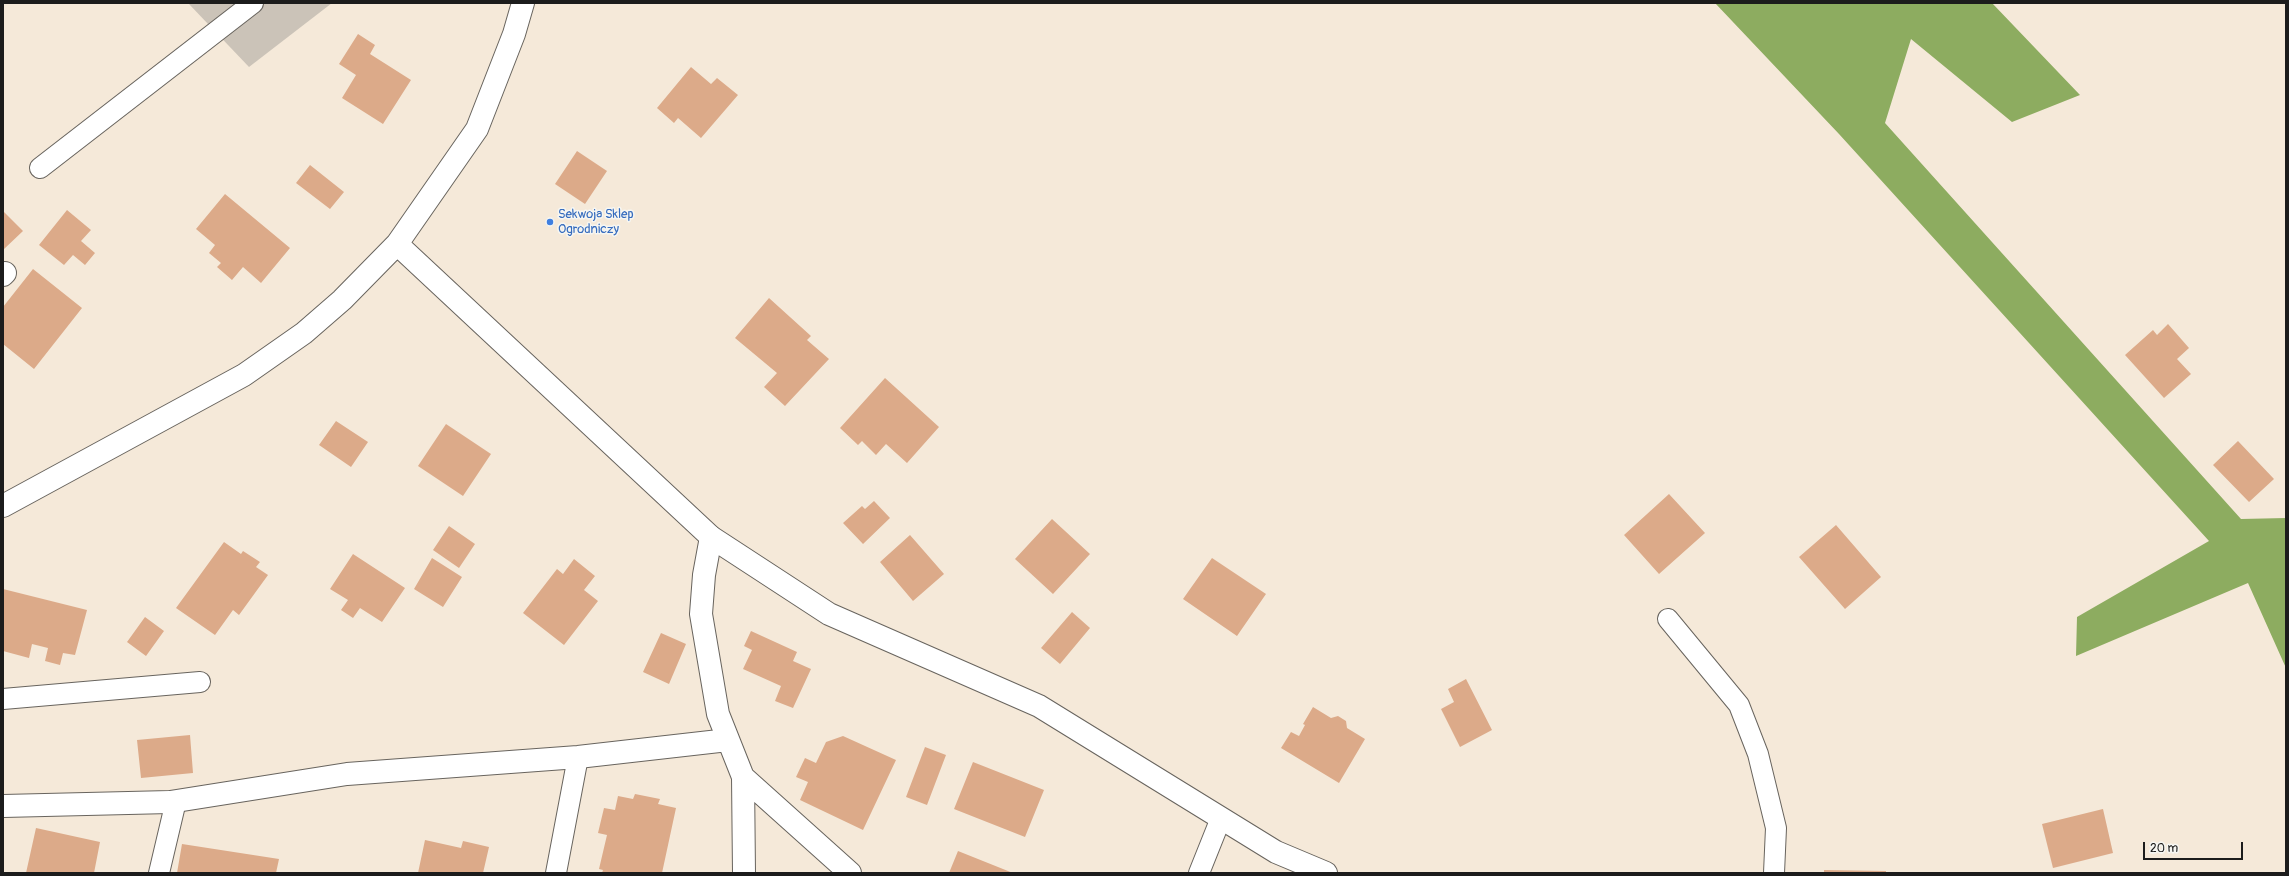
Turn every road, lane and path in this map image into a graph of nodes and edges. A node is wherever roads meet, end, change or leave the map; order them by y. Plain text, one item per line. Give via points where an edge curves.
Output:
1 (252, 3) edge
2 (523, 3) edge
3 (40, 168) dead end
4 (397, 244) junction
5 (3, 506) edge
6 (711, 537) junction
7 (1668, 619) dead end
8 (200, 682) dead end
9 (3, 699) edge
10 (728, 740) junction
11 (578, 757) junction
12 (743, 777) junction
13 (176, 801) junction
14 (3, 806) edge
15 (1221, 818) junction
16 (159, 873) edge
17 (556, 873) edge
18 (744, 873) edge
19 (850, 873) edge
20 (1199, 873) edge
21 (1326, 873) edge
22 (1774, 873) edge

1 - 3 lane
2 - 4 street via 514,34 477,129
4 - 5 street via 342,300 304,333 244,375
4 - 6 street
6 - 10 street via 704,574 701,614 718,714
6 - 15 street via 829,614 1039,706
7 - 22 lane via 1739,705 1758,754 1776,828
8 - 9 lane
10 - 11 street
10 - 12 street
11 - 13 street via 347,774
11 - 17 lane
12 - 18 street
12 - 19 street
13 - 14 street
13 - 16 lane
15 - 20 lane
15 - 21 street via 1276,852

